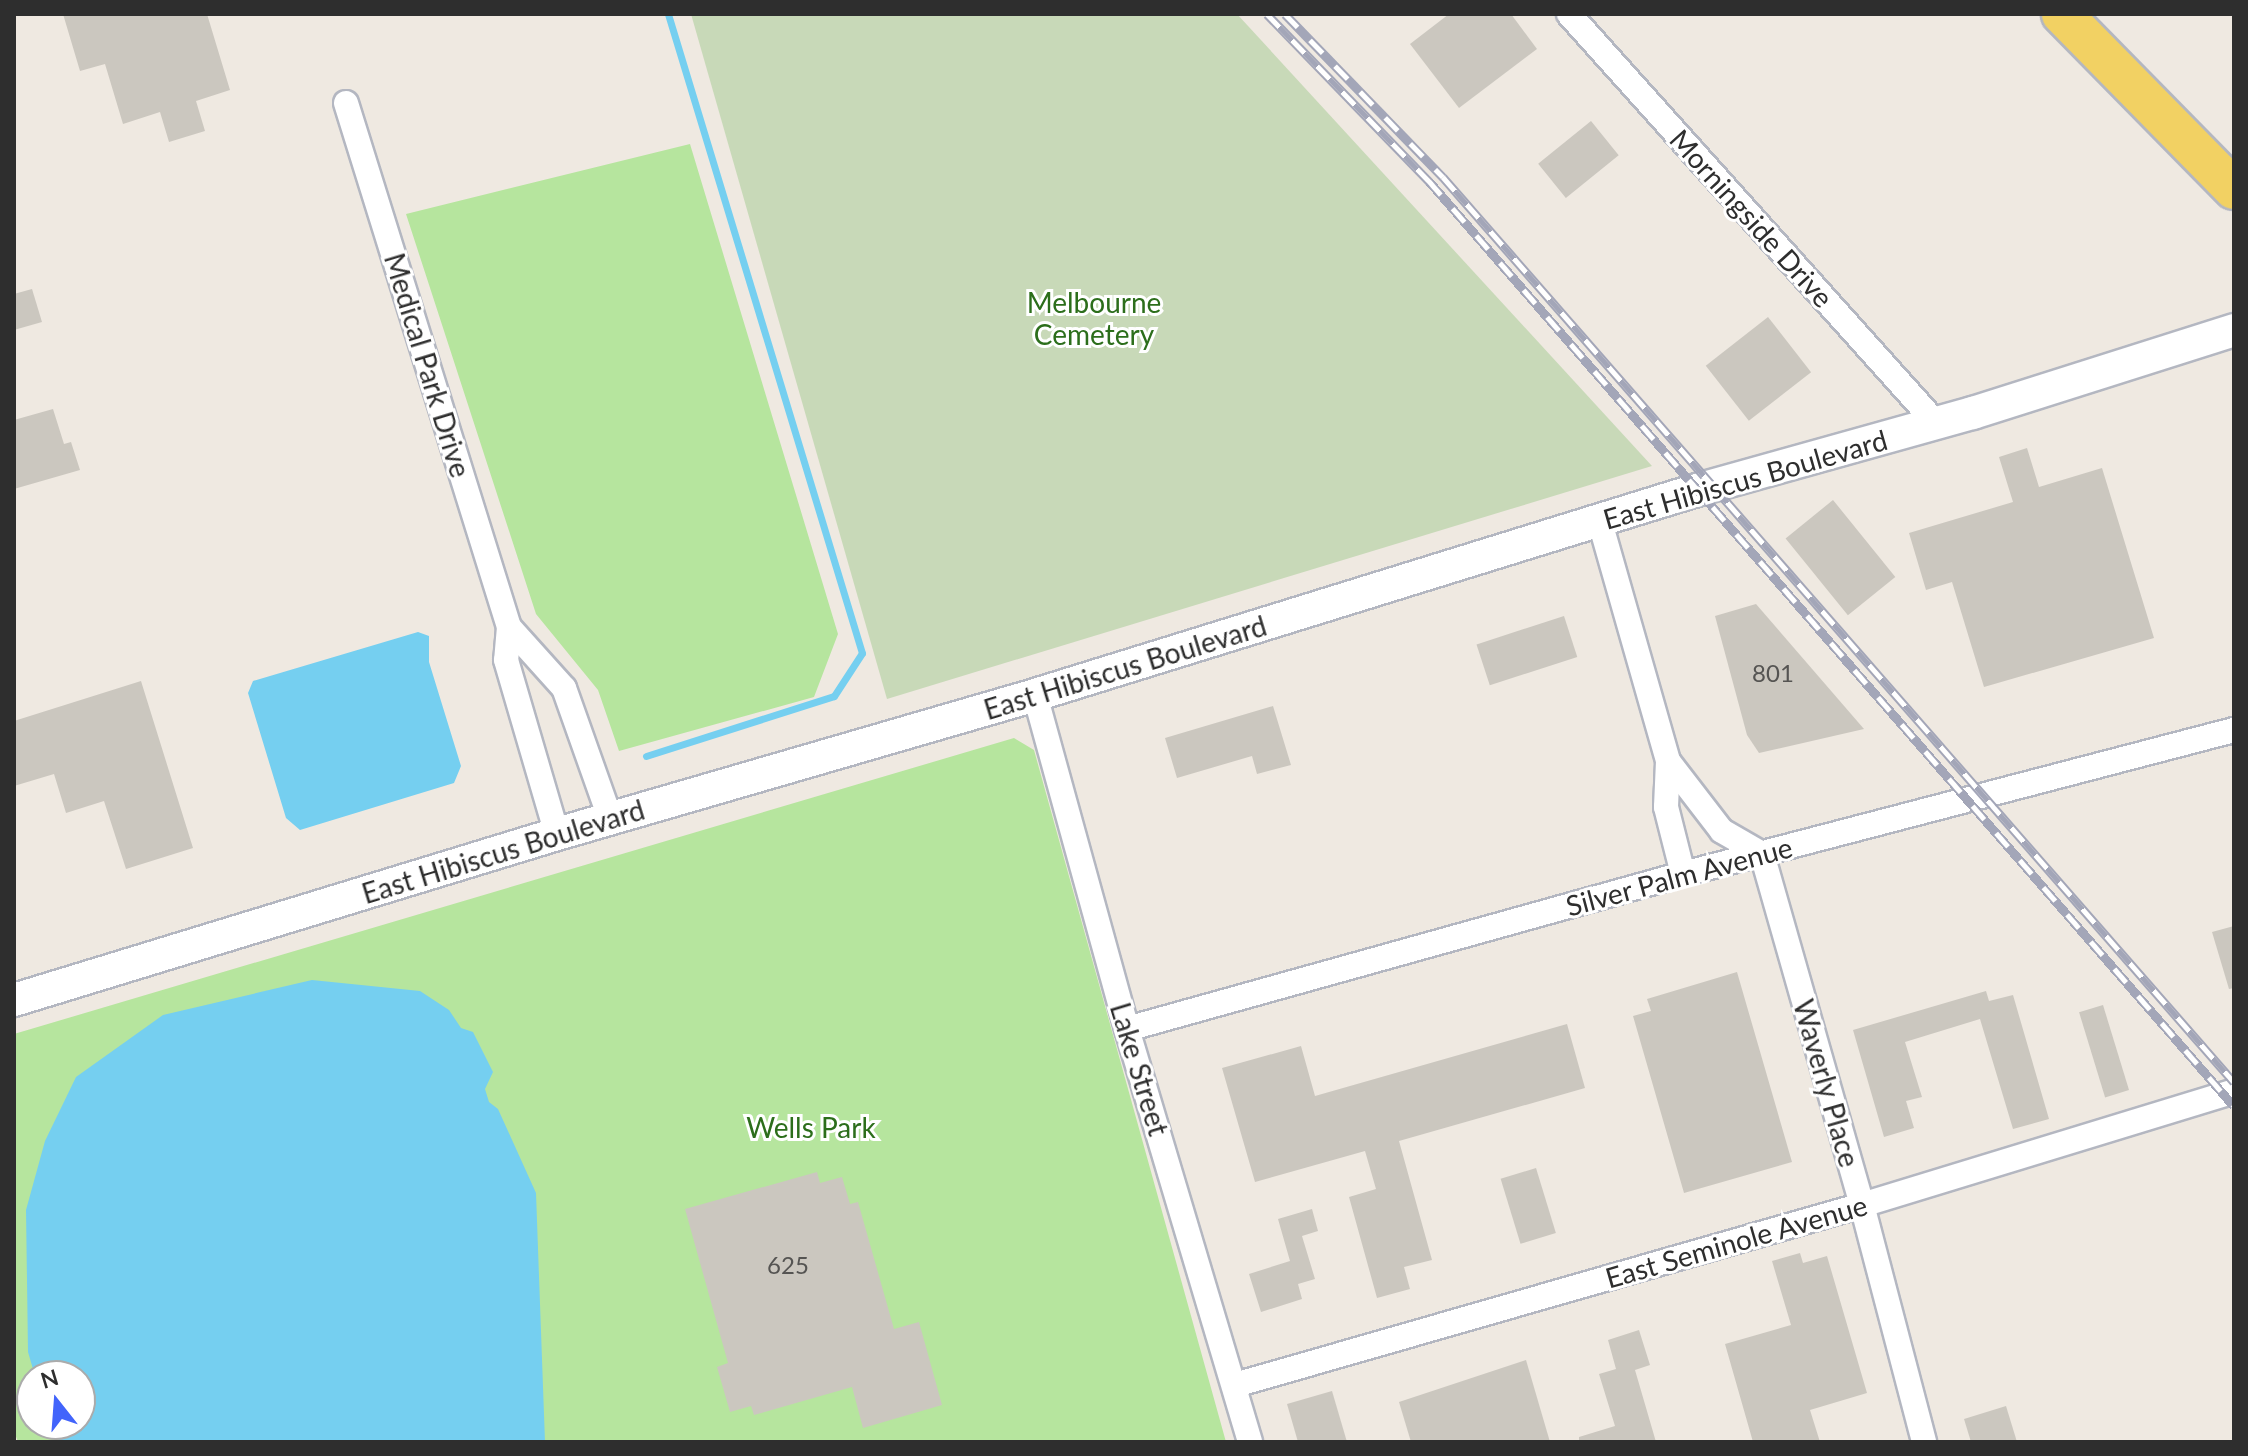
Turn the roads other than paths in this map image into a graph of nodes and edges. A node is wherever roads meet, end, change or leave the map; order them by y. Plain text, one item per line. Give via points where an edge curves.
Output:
1 (1569, 14) edge
2 (2062, 14) edge
3 (346, 103) dead end
4 (2234, 189) edge
5 (2234, 330) edge
6 (1936, 423) junction
7 (1600, 522) junction
8 (509, 627) junction
9 (1035, 695) junction
10 (2234, 730) edge
11 (1668, 761) junction
12 (610, 818) junction
13 (557, 834) junction
14 (1762, 854) junction
15 (1683, 874) junction
16 (14, 1000) edge
17 (1127, 1029) junction
18 (2234, 1091) edge
19 (1862, 1205) junction
20 (1235, 1385) junction
21 (1250, 1442) edge
22 (1924, 1442) edge

1 - 6 street, Morningside Drive
2 - 4 main road
3 - 8 street, Medical Park Drive
5 - 6 street, East Hibiscus Boulevard
6 - 7 street, East Hibiscus Boulevard
7 - 9 street, East Hibiscus Boulevard
7 - 11 street
8 - 12 street, Medical Park Drive via 564,688
8 - 13 street, Medical Park Drive via 506,660
9 - 12 street, East Hibiscus Boulevard
9 - 17 street, Lake Street
10 - 14 street, Silver Palm Avenue
11 - 14 street via 1722,831
11 - 15 street via 1666,807
12 - 13 street, East Hibiscus Boulevard
13 - 16 street, East Hibiscus Boulevard
14 - 15 street, Silver Palm Avenue
14 - 19 street, Waverly Place
15 - 17 street, Silver Palm Avenue
17 - 20 street, Lake Street
18 - 19 street, East Seminole Avenue
19 - 20 street, East Seminole Avenue
19 - 22 street, Waverly Place
20 - 21 street, Lake Street

